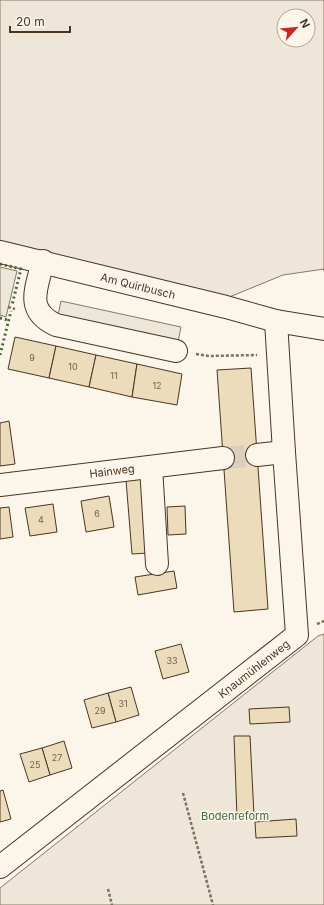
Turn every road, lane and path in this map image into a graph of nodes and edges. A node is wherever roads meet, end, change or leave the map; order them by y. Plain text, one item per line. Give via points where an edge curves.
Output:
1 (0, 252) edge
2 (42, 261) junction
3 (276, 321) junction
4 (324, 329) edge
5 (176, 351) joint
6 (278, 354) junction
7 (284, 452) junction
8 (257, 455) tunnel mouth
9 (223, 458) tunnel mouth
10 (150, 467) junction
11 (0, 485) edge
12 (157, 564) dead end
13 (183, 793) dead end
14 (0, 867) edge
15 (108, 889) dead end
16 (112, 905) edge
17 (213, 905) edge

1 - 2 street, Am Quirlbusch
2 - 3 street, Am Quirlbusch
2 - 5 street via 34,298 38,312 50,322
3 - 4 street
3 - 6 street, Knaumühlenweg
5 - 6 path via 208,356
6 - 7 street, Knaumühlenweg
7 - 8 street
7 - 14 street, Knaumühlenweg via 297,635
9 - 10 street, Hainweg
10 - 11 street, Hainweg
10 - 12 street
13 - 17 path
15 - 16 path

